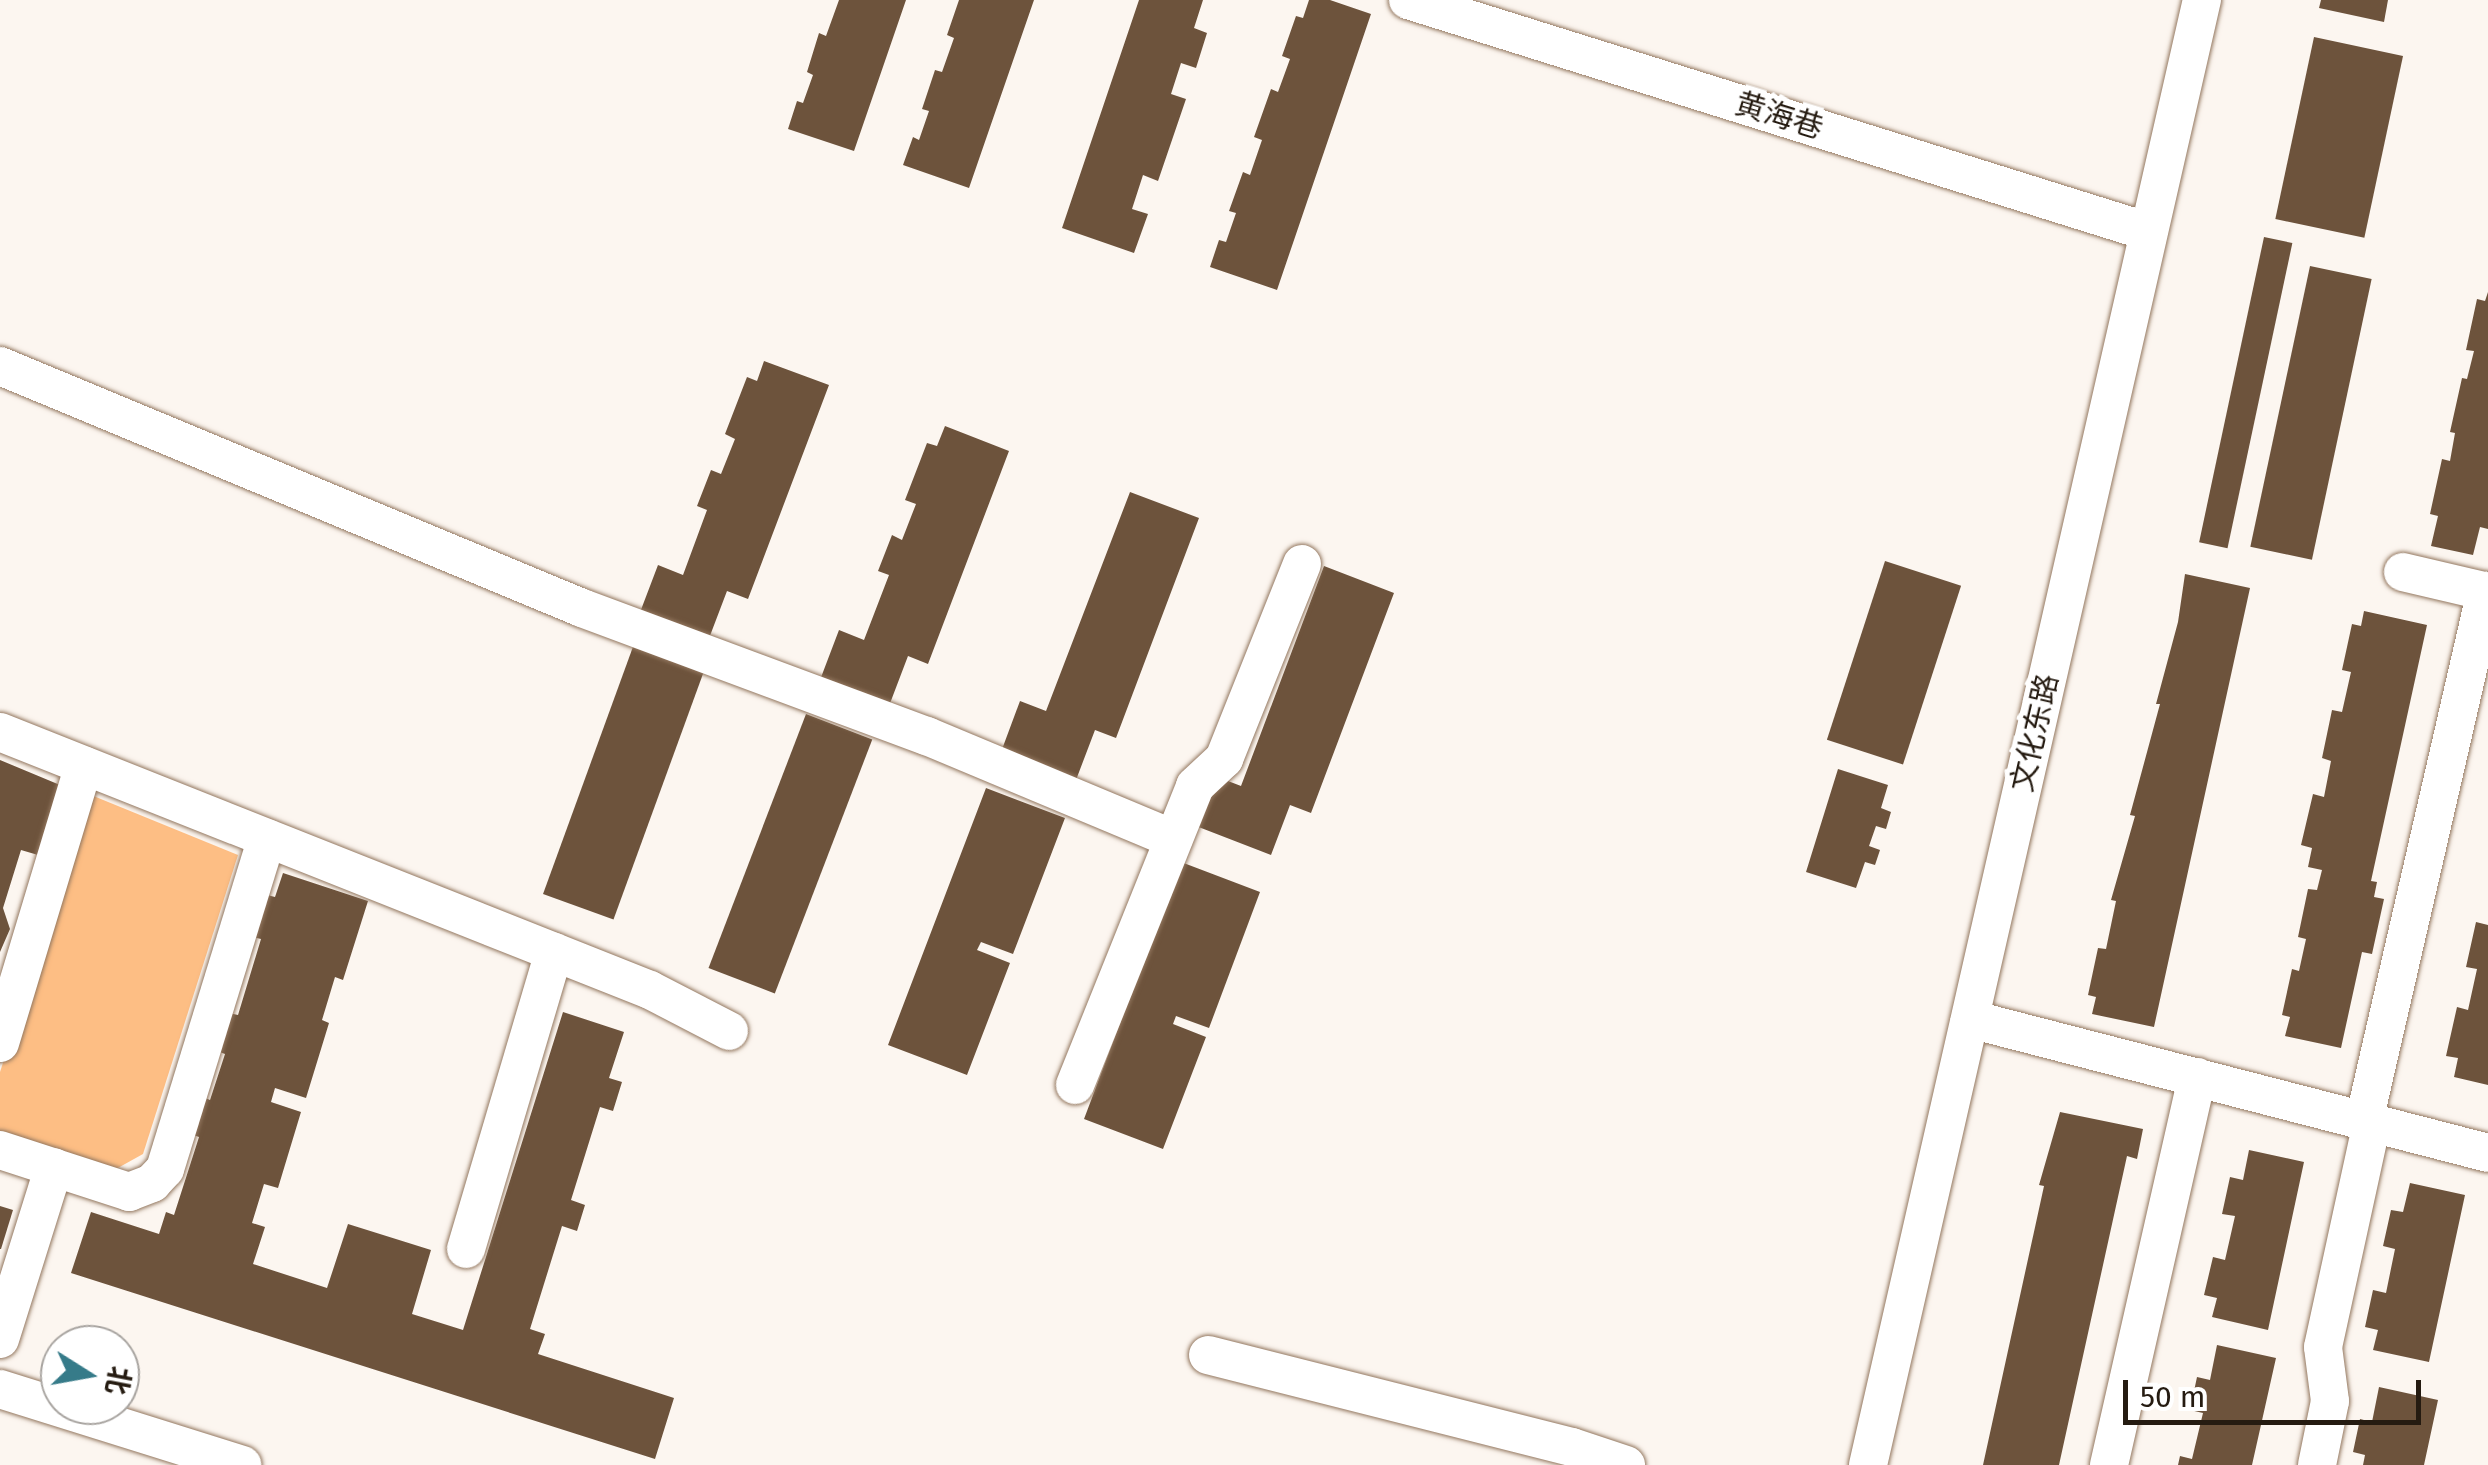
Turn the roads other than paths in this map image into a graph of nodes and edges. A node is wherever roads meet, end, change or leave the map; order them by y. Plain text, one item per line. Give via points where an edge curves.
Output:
1 (1408, 0) edge
2 (2202, 0) edge
3 (2149, 232) junction
4 (0, 366) edge
5 (1302, 564) dead end
6 (2403, 572) dead end
7 (2487, 592) edge
8 (0, 732) edge
9 (84, 765) junction
10 (267, 838) junction
11 (1174, 839) junction
12 (554, 952) junction
13 (1970, 1019) junction
14 (729, 1031) dead end
15 (0, 1044) edge
16 (2197, 1077) junction
17 (1074, 1086) dead end
18 (2368, 1122) junction
19 (0, 1150) edge
20 (2488, 1153) edge
21 (54, 1168) junction
22 (466, 1249) dead end
23 (0, 1339) edge
24 (1208, 1355) dead end
25 (0, 1389) edge
26 (242, 1465) edge
27 (1626, 1465) edge
28 (1868, 1465) edge
29 (2110, 1465) edge
30 (2317, 1465) edge

1 - 3 street, 黄海巷
2 - 3 street, 文化东路
3 - 13 street, 文化东路
4 - 11 street via 582,608 927,736
5 - 11 street via 1224,759 1195,786
6 - 7 street
7 - 18 street
8 - 9 street
9 - 10 street
9 - 15 street
10 - 12 street
10 - 21 street via 166,1169 129,1192
11 - 17 street
12 - 14 street
12 - 22 street
13 - 16 street
13 - 28 street, 文化东路
16 - 18 street
16 - 29 street
18 - 20 street
18 - 30 street via 2323,1347 2330,1402
19 - 21 street
21 - 23 street
24 - 27 street
25 - 26 street

